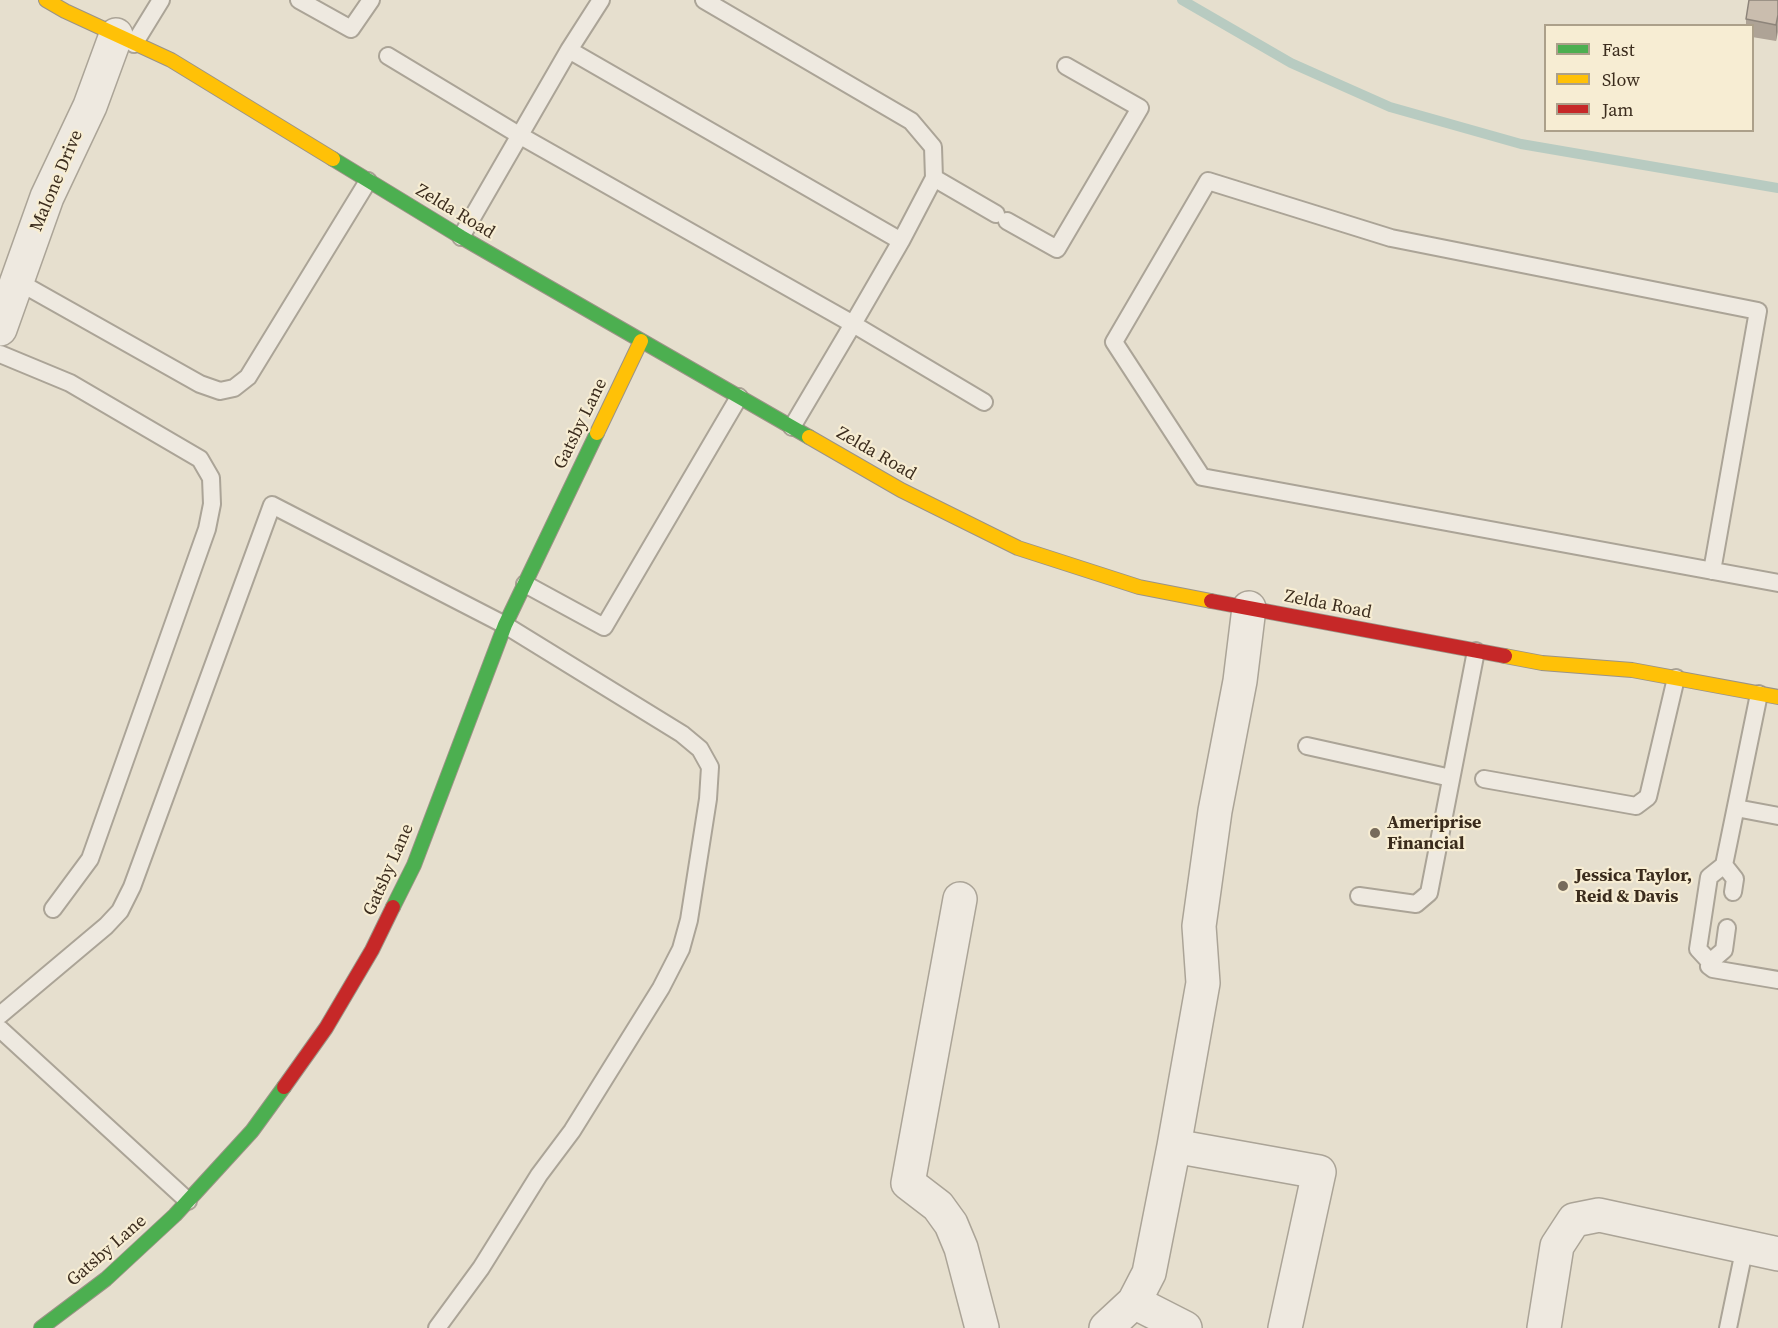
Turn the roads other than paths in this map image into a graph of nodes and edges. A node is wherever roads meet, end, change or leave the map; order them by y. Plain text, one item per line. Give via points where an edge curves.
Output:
1 (46, 0) edge
2 (161, 0) edge
3 (299, 0) edge
4 (371, 0) edge
5 (601, 0) edge
6 (704, 0) edge
7 (125, 39) junction
8 (569, 50) junction
9 (388, 56) dead end
10 (1066, 66) dead end
11 (519, 135) junction
12 (934, 178) junction
13 (368, 181) junction
14 (461, 237) junction
15 (901, 241) junction
16 (17, 281) junction
17 (853, 324) junction
18 (0, 329) edge
19 (641, 340) junction
20 (0, 354) edge
21 (739, 397) junction
22 (984, 402) dead end
23 (792, 427) junction
24 (1712, 571) junction
25 (525, 584) junction
26 (1778, 584) edge
27 (1249, 608) junction
28 (505, 625) junction
29 (1476, 651) junction
30 (1676, 678) junction
31 (1759, 694) junction
32 (1778, 697) edge
33 (1307, 746) dead end
34 (1451, 778) junction
35 (1485, 779) dead end
36 (1736, 808) junction
37 (1778, 816) edge
38 (1724, 865) junction
39 (1733, 892) dead end
40 (1359, 896) dead end
41 (960, 899) dead end
42 (53, 909) dead end
43 (1727, 928) dead end
44 (1710, 962) junction
45 (1778, 980) edge
46 (0, 1015) edge
47 (0, 1029) edge
48 (1174, 1146) junction
49 (188, 1201) junction
50 (1745, 1246) junction
51 (1778, 1254) edge
52 (1134, 1302) junction
53 (41, 1328) edge
54 (437, 1328) edge
55 (982, 1328) edge
56 (1106, 1328) edge
57 (1185, 1328) edge
58 (1285, 1328) edge
59 (1544, 1328) edge
60 (1728, 1328) edge

1 - 7 main road, Zelda Road
2 - 7 lane
3 - 4 lane via 351,29
5 - 8 lane
6 - 12 lane via 911,121 933,147
7 - 13 main road, Zelda Road via 171,60
7 - 16 street, Malone Drive via 47,197
8 - 11 lane
8 - 15 lane
9 - 11 lane
10 - 12 lane via 1140,108 1057,249
11 - 14 lane
11 - 17 lane
12 - 15 lane
13 - 14 main road, Zelda Road
13 - 16 lane via 248,377 234,388 220,391 201,384
14 - 19 main road, Zelda Road
15 - 17 lane
16 - 18 street, Malone Drive
17 - 22 lane
17 - 23 lane
19 - 21 main road, Zelda Road
19 - 25 main road, Gatsby Lane
20 - 42 lane via 70,383 200,459 211,478 207,530 90,859
21 - 23 main road, Zelda Road
21 - 25 lane via 604,627
23 - 27 main road, Zelda Road via 901,490 1018,548 1139,587
24 - 24 lane via 1758,311 1391,238 1208,182 1114,342 1202,477
24 - 26 lane
25 - 28 main road, Gatsby Lane
27 - 29 main road, Zelda Road
27 - 48 street via 1199,926 1203,983
28 - 46 lane via 272,505 120,911
28 - 49 main road, Gatsby Lane via 414,864 372,950 326,1028 252,1131
28 - 54 lane via 700,749 710,767 708,799 681,949 572,1131
29 - 30 main road, Zelda Road via 1542,663 1632,670
29 - 34 lane
30 - 31 main road, Zelda Road
30 - 35 lane via 1648,797 1636,806
31 - 32 main road, Zelda Road
31 - 36 lane
33 - 34 lane
34 - 40 lane via 1429,893 1416,904
36 - 37 lane
36 - 38 lane
38 - 39 lane via 1736,879
38 - 44 lane via 1709,877 1698,949
41 - 55 street via 908,1183 939,1206 951,1224
43 - 44 lane via 1724,950
44 - 45 lane via 1713,969
47 - 49 lane
48 - 52 street via 1149,1273
48 - 58 street via 1318,1172
49 - 53 main road, Gatsby Lane via 106,1279
50 - 51 street
50 - 59 street via 1599,1215 1574,1220 1557,1246
50 - 60 lane
52 - 56 street
52 - 57 street

